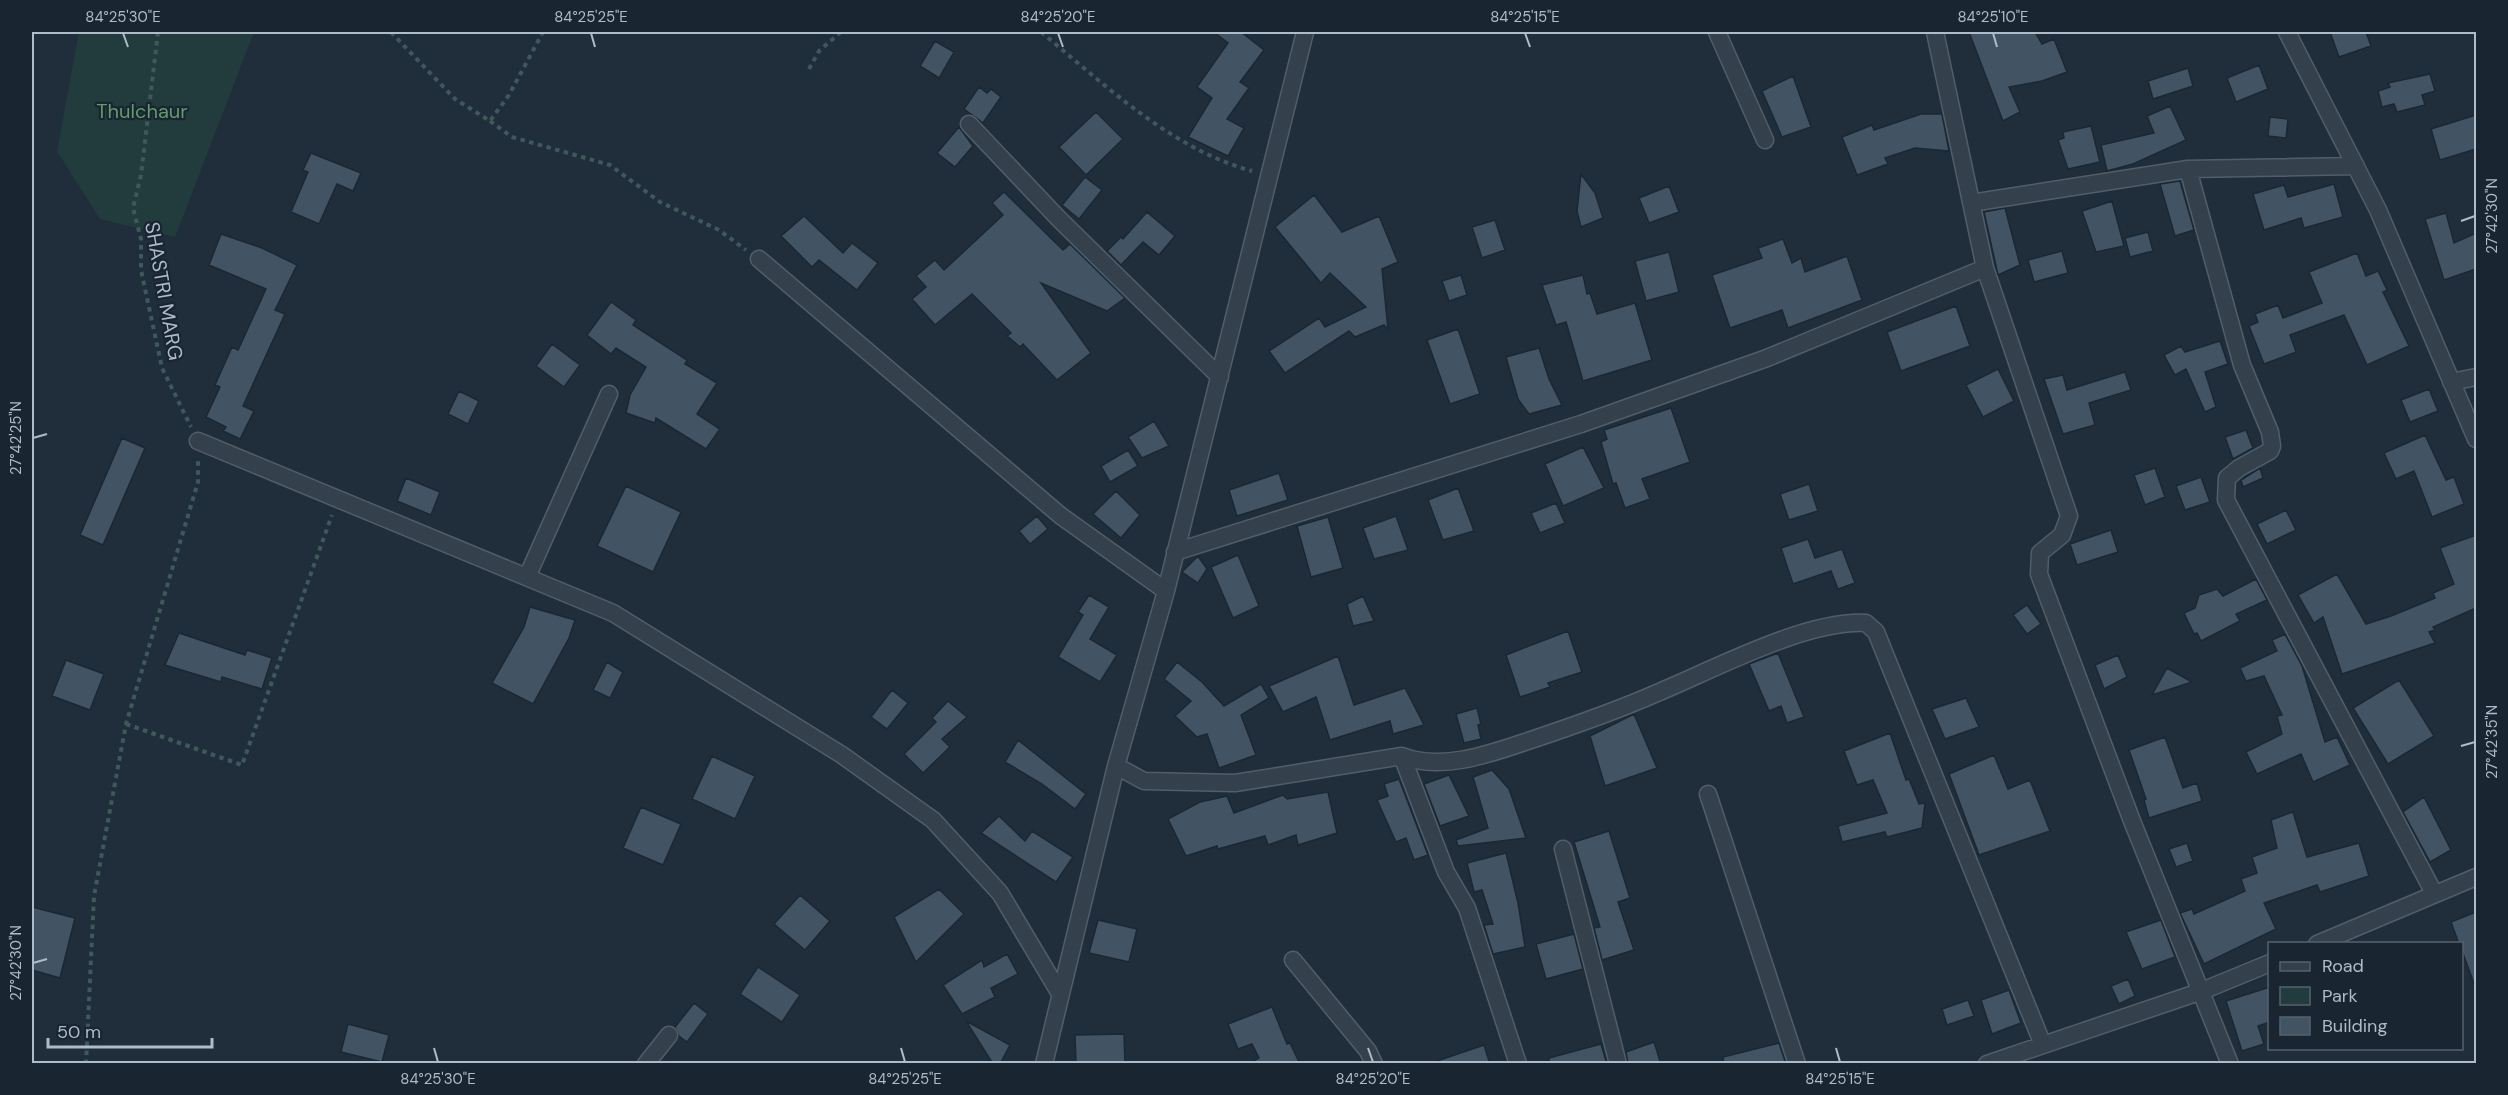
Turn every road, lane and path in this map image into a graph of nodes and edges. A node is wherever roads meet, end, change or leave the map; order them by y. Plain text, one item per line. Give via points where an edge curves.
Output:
1 (159, 32) edge
2 (391, 32) edge
3 (543, 32) edge
4 (841, 32) edge
5 (1041, 32) edge
6 (1305, 32) edge
7 (1717, 32) edge
8 (1935, 32) edge
9 (2287, 32) edge
10 (809, 69) dead end
11 (490, 121) junction
12 (969, 124) dead end
13 (1765, 140) dead end
14 (2355, 166) junction
15 (2188, 169) junction
16 (1270, 176) junction
17 (1971, 203) junction
18 (759, 259) joint
19 (1985, 268) junction
20 (1220, 377) junction
21 (2476, 377) edge
22 (2451, 382) junction
23 (609, 394) dead end
24 (2476, 439) edge
25 (198, 441) junction
26 (338, 499) junction
27 (1175, 552) junction
28 (527, 577) junction
29 (1166, 591) junction
30 (126, 724) junction
31 (1402, 756) junction
32 (1116, 766) junction
33 (1708, 794) dead end
34 (1563, 849) dead end
35 (2476, 877) edge
36 (2434, 893) junction
37 (2323, 942) edge
38 (1293, 960) dead end
39 (2268, 964) edge
40 (2202, 991) junction
41 (1059, 992) junction
42 (669, 1035) dead end
43 (2043, 1045) junction
44 (86, 1064) edge
45 (646, 1064) edge
46 (1044, 1064) edge
47 (1374, 1064) edge
48 (1518, 1064) edge
49 (1618, 1064) edge
50 (1797, 1064) edge
51 (1988, 1064) edge
52 (2230, 1064) edge

1 - 25 path, SHASTRI MARG via 141,175 133,208 141,239 141,270 162,368
2 - 11 path via 455,99
3 - 11 path via 509,95
4 - 10 path via 819,51
5 - 16 path via 1192,148
6 - 16 street
7 - 13 street
8 - 17 street
9 - 14 street
11 - 18 path via 512,137 610,165 660,202 719,230
12 - 20 street via 1059,219
14 - 15 street
14 - 22 street via 2378,210
15 - 17 street
15 - 36 street via 2242,365 2272,446 2270,452 2227,478 2226,500
16 - 20 street
17 - 19 street
18 - 29 street via 1061,516
19 - 27 street via 1767,358 1581,424
19 - 40 street via 2068,516 2062,535 2040,553 2038,574
20 - 27 street
21 - 22 street
22 - 24 street
23 - 28 street
25 - 26 street
25 - 30 path via 198,482
26 - 28 street
26 - 30 path via 242,765
27 - 29 street
28 - 41 street via 613,613 842,755 933,820 1000,893
29 - 32 street
30 - 44 path via 94,896
31 - 32 street via 1235,783 1144,781
31 - 43 street via 1421,764 1473,758 1513,747 1830,624 1866,623 1876,632
31 - 48 street via 1446,872 1467,908
32 - 41 street
33 - 50 street
34 - 49 street
35 - 36 street
36 - 37 street
38 - 47 street via 1368,1051
39 - 40 street
40 - 43 street
40 - 52 street
41 - 46 street
42 - 45 street
43 - 51 street

